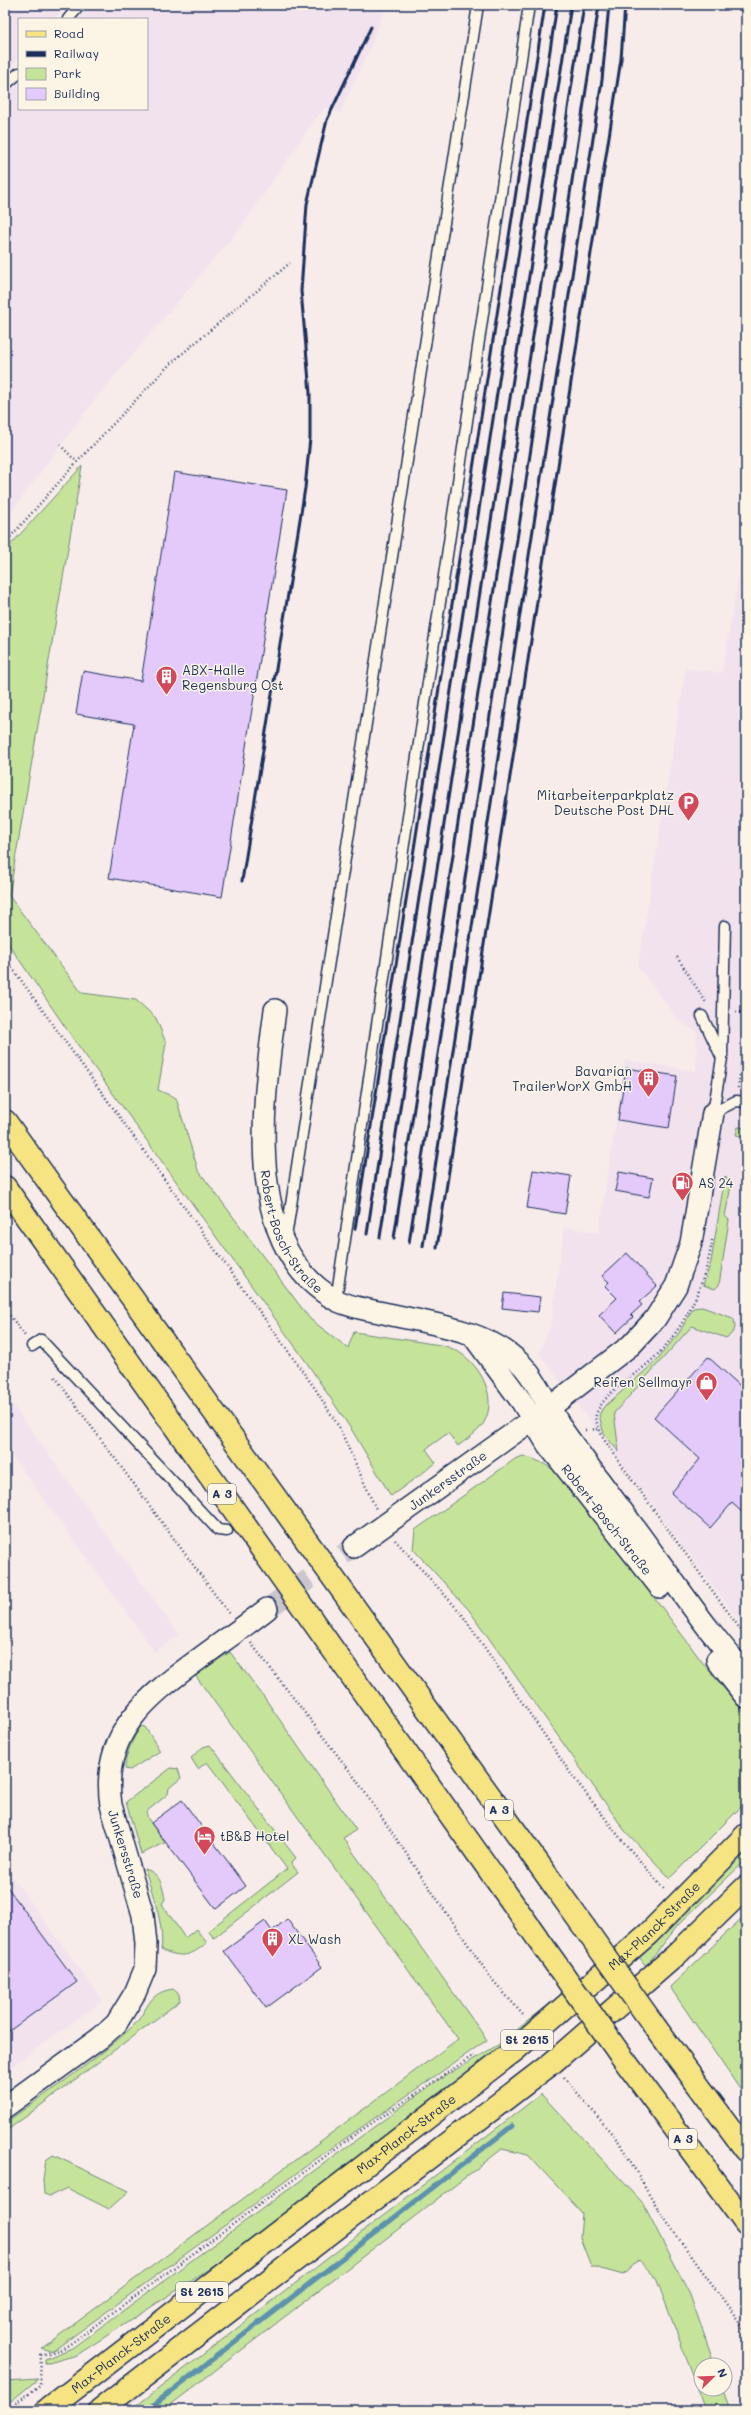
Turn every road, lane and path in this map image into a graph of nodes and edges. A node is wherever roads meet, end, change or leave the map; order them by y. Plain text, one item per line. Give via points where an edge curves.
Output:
1 (80, 5) edge
2 (478, 5) edge
3 (530, 5) edge
4 (69, 18) edge
5 (18, 74) edge
6 (5, 85) edge
7 (290, 263) dead end
8 (60, 445) dead end
9 (77, 462) junction
10 (5, 543) edge
11 (725, 926) dead end
12 (677, 957) dead end
13 (5, 958) edge
14 (275, 1010) dead end
15 (723, 1010) junction
16 (746, 1013) edge
17 (702, 1016) dead end
18 (746, 1034) edge
19 (722, 1058) junction
20 (741, 1102) edge
21 (713, 1113) junction
22 (5, 1121) edge
23 (5, 1187) edge
24 (714, 1232) dead end
25 (284, 1246) junction
26 (336, 1300) junction
27 (5, 1309) edge
28 (32, 1346) joint
29 (51, 1372) dead end
30 (541, 1413) junction
31 (384, 1527) junction
32 (227, 1531) dead end
33 (354, 1546) tunnel mouth
34 (268, 1609) tunnel mouth
35 (240, 1629) junction
36 (746, 1637) edge
37 (746, 1673) edge
38 (746, 1697) edge
39 (746, 1811) edge
40 (741, 1828) edge
41 (746, 1887) edge
42 (667, 1893) dead end
43 (520, 2022) dead end
44 (476, 2054) dead end
45 (552, 2062) junction
46 (5, 2107) edge
47 (740, 2138) edge
48 (746, 2150) edge
49 (746, 2224) edge
50 (746, 2331) edge
51 (6, 2410) edge
52 (47, 2410) edge
53 (100, 2410) edge

1 - 4 lane
2 - 25 lane
3 - 26 lane
5 - 6 lane
7 - 9 path via 170,364
8 - 9 path
9 - 10 path
11 - 15 lane
12 - 15 path via 709,1008
13 - 31 path via 316,1390 339,1427
14 - 25 street, Robert-Bosch-Straße via 267,1070 264,1167 274,1219
15 - 16 path
15 - 19 lane
17 - 19 lane
18 - 20 path
19 - 21 lane
20 - 21 lane
21 - 30 street via 691,1243 676,1286 655,1319 631,1345
22 - 47 main road, A 3, bridge via 653,2024
23 - 49 main road, A 3, bridge via 619,2053
24 - 36 path via 704,1272 682,1321 658,1355 603,1401 596,1418 603,1438
25 - 26 street, Robert-Bosch-Straße via 309,1278
26 - 30 street, Robert-Bosch-Straße via 359,1308 453,1328 498,1345 523,1365
27 - 28 path
28 - 32 lane via 41,1340 218,1530
29 - 35 path
30 - 31 street, Junkersstraße
30 - 37 street, Robert-Bosch-Straße via 700,1618
30 - 38 street, Robert-Bosch-Straße via 548,1444
31 - 33 street, Junkersstraße
31 - 42 path via 461,1613 571,1774
34 - 35 street, Junkersstraße
35 - 43 path via 355,1778 490,1977 526,2017
35 - 46 street, Junkersstraße via 155,1691 135,1712 120,1736 111,1764 108,1787 111,1805 137,1890 146,1937 145,1969 135,1993 116,2024
39 - 40 path
40 - 52 main road, Max-Planck-Straße / St 2615 via 648,1934 515,2050
41 - 45 main road, St 2615 via 676,1956
44 - 51 path via 357,2133 70,2344 60,2350 41,2355 40,2385
45 - 50 path via 619,2142 660,2214
45 - 53 main road, St 2615
47 - 48 main road, A 3

